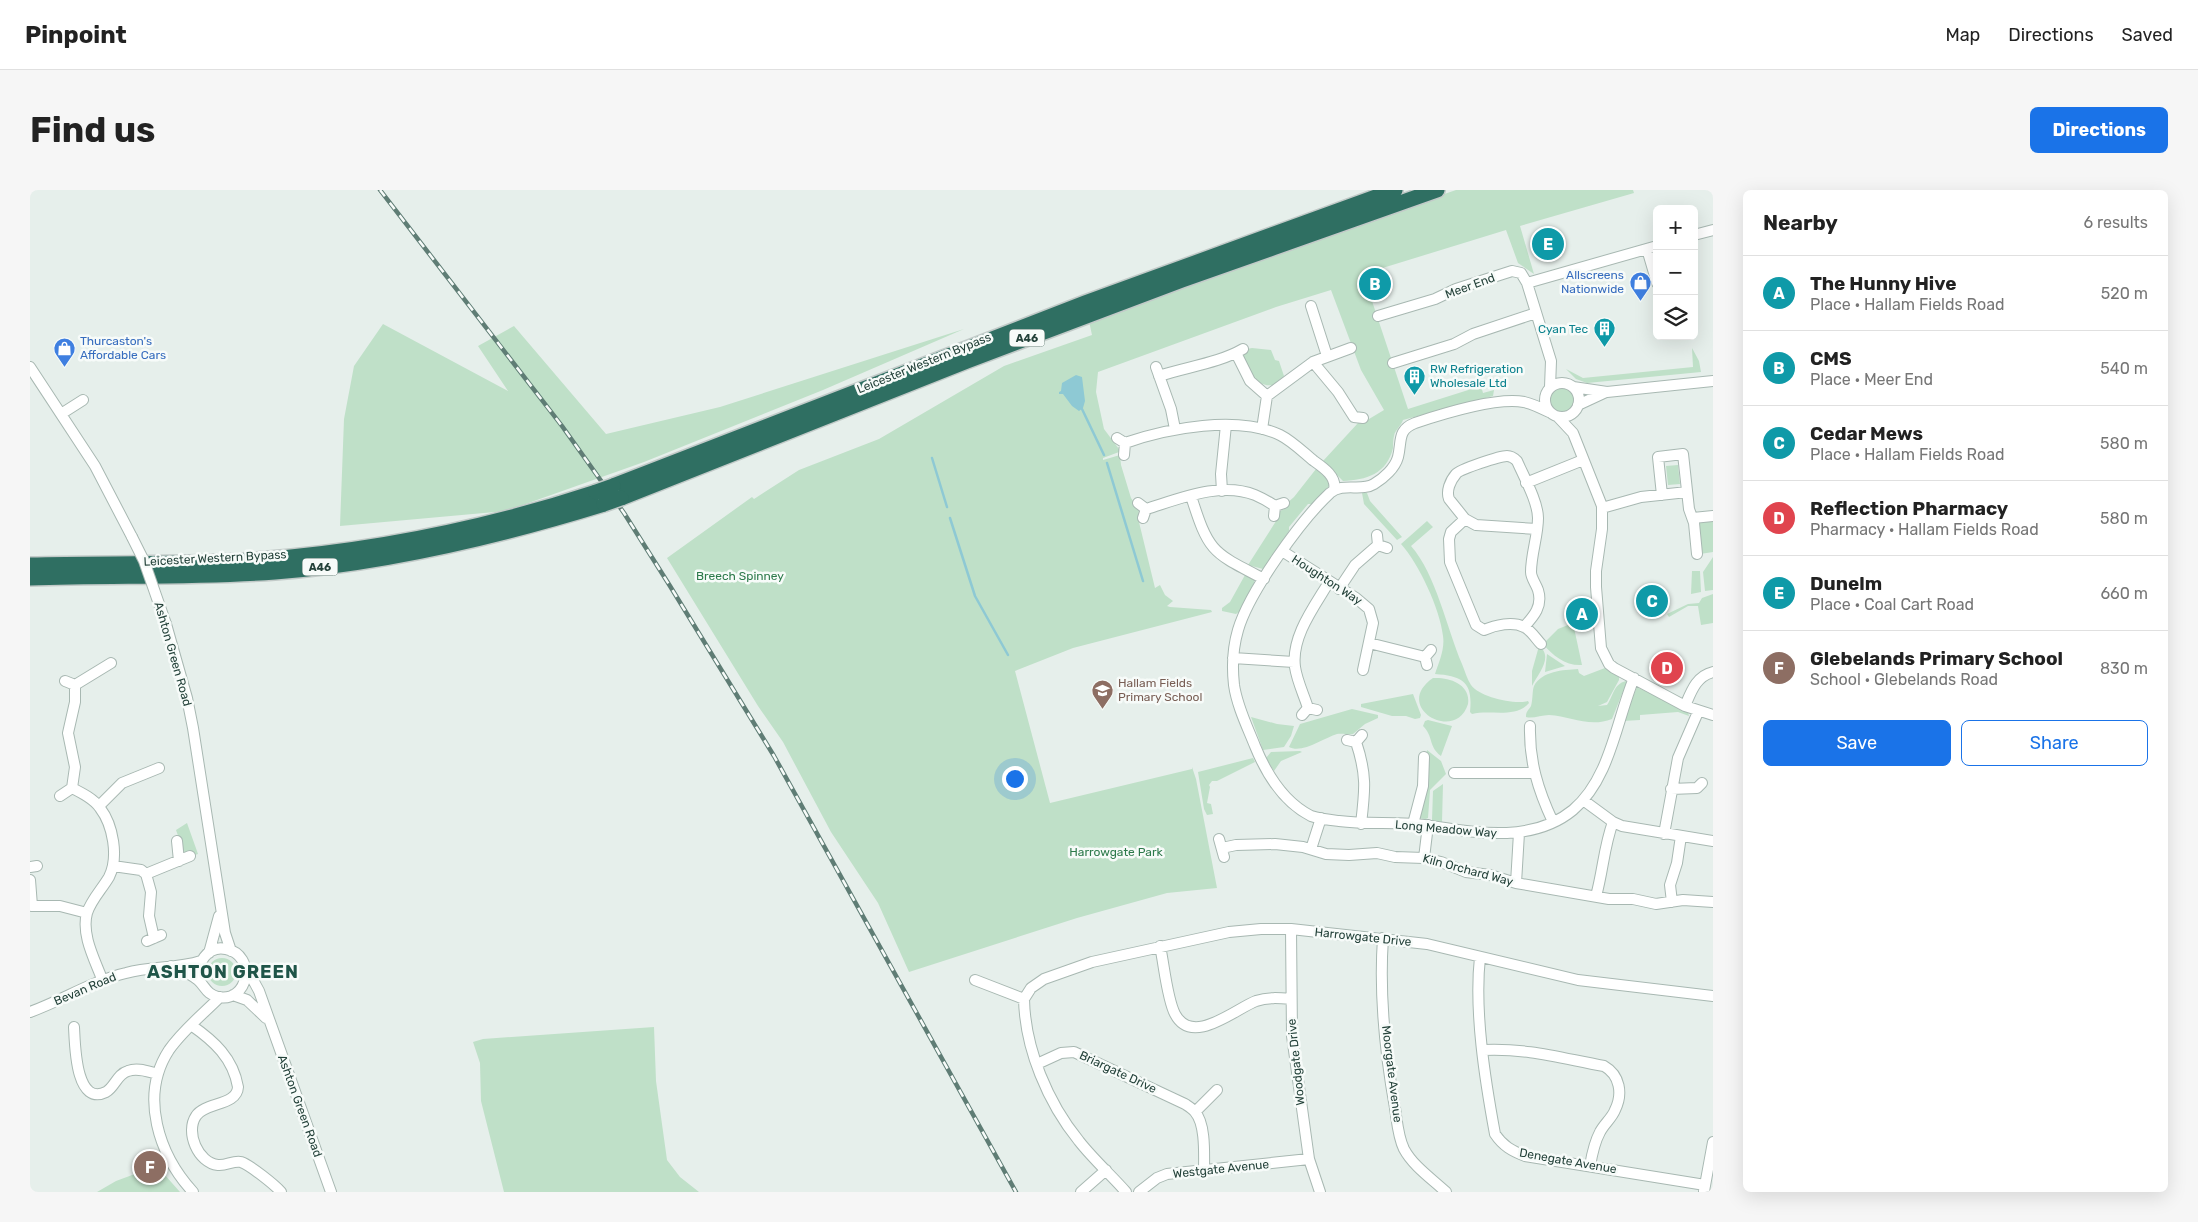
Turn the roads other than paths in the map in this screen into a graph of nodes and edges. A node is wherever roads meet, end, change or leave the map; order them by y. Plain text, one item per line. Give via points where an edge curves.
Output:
1 (1395, 190) edge
2 (1437, 190) edge
3 (1713, 230) edge
4 (1698, 234) edge
5 (1652, 247) edge
6 (1527, 283) junction
7 (1310, 304) dead end
8 (1536, 313) junction
9 (1378, 316) dead end
10 (1351, 348) dead end
11 (1327, 356) junction
12 (1551, 361) junction
13 (1313, 362) junction
14 (1393, 363) dead end
15 (30, 367) edge
16 (1713, 381) edge
17 (1569, 385) junction
18 (1548, 390) junction
19 (1607, 392) junction
20 (1267, 396) junction
21 (83, 400) dead end
22 (1523, 402) junction
23 (1577, 407) junction
24 (1554, 414) junction
25 (64, 417) junction
26 (1358, 418) dead end
27 (1226, 425) junction
28 (1175, 429) junction
29 (1262, 429) junction
30 (1572, 432) junction
31 (1124, 454) dead end
32 (1583, 460) junction
33 (1526, 483) junction
34 (1334, 490) junction
35 (1222, 491) junction
36 (617, 492) junction
37 (1687, 492) junction
38 (1662, 494) junction
39 (1191, 496) junction
40 (600, 498) junction
41 (1602, 508) junction
42 (1278, 509) dead end
43 (1142, 510) dead end
44 (1713, 516) edge
45 (1693, 518) junction
46 (1465, 519) junction
47 (1537, 529) junction
48 (1380, 542) dead end
49 (1282, 551) junction
50 (1698, 554) dead end
51 (30, 565) edge
52 (30, 578) edge
53 (1264, 579) junction
54 (1329, 582) junction
55 (1339, 589) junction
56 (1524, 627) junction
57 (1369, 643) junction
58 (1541, 644) dead end
59 (1427, 657) dead end
60 (1233, 658) junction
61 (1294, 662) junction
62 (111, 663) dead end
63 (1363, 670) dead end
64 (1713, 672) edge
65 (1634, 678) junction
66 (1684, 706) junction
67 (1309, 711) dead end
68 (1698, 712) junction
69 (1713, 715) edge
70 (1530, 723) dead end
71 (1355, 739) dead end
72 (1424, 757) dead end
73 (159, 768) dead end
74 (1452, 773) dead end
75 (1533, 773) junction
76 (1702, 784) dead end
77 (72, 788) junction
78 (1671, 789) junction
79 (60, 796) dead end
80 (1583, 800) junction
81 (99, 806) junction
82 (1320, 818) junction
83 (1553, 822) junction
84 (1613, 822) junction
85 (1361, 824) junction
86 (1413, 824) junction
87 (1428, 825) junction
88 (1519, 833) junction
89 (1664, 834) junction
90 (1681, 836) junction
91 (177, 841) dead end
92 (1713, 841) edge
93 (1222, 848) dead end
94 (1311, 849) junction
95 (190, 856) dead end
96 (1424, 858) junction
97 (179, 861) junction
98 (112, 866) junction
99 (146, 874) junction
100 (30, 880) edge
101 (1516, 883) junction
102 (1596, 896) junction
103 (1672, 902) junction
104 (1713, 902) edge
105 (221, 908) junction
106 (87, 913) junction
107 (1291, 929) junction
108 (154, 938) dead end
109 (1383, 938) junction
110 (1160, 946) junction
111 (232, 951) junction
112 (209, 953) junction
113 (1480, 957) junction
114 (201, 961) junction
115 (170, 966) junction
116 (246, 967) junction
117 (102, 979) junction
118 (973, 979) dead end
119 (199, 981) junction
120 (206, 991) junction
121 (233, 995) junction
122 (1713, 996) edge
123 (220, 997) junction
124 (1291, 999) junction
125 (1024, 1000) junction
126 (30, 1012) edge
127 (203, 1014) junction
128 (269, 1020) junction
129 (191, 1025) junction
130 (74, 1027) dead end
131 (1483, 1050) junction
132 (1037, 1064) junction
133 (158, 1074) junction
134 (1218, 1089) dead end
135 (1195, 1112) junction
136 (1713, 1142) edge
137 (1310, 1159) junction
138 (1590, 1166) junction
139 (1106, 1170) junction
140 (1204, 1172) junction
141 (1710, 1173) edge
142 (1705, 1189) edge
143 (192, 1192) edge
144 (281, 1192) edge
145 (331, 1192) edge
146 (1081, 1192) edge
147 (1126, 1192) edge
148 (1139, 1192) edge
149 (1320, 1192) edge
150 (1446, 1192) edge

1 - 36 highway, Leicester Western Bypass / A46 via 1085,303
2 - 36 highway, Leicester Western Bypass / A46 via 1182,280
3 - 4 street
5 - 6 street
6 - 8 street
6 - 9 street, Meer End via 1521,273 1512,271
7 - 11 street
8 - 12 street
8 - 14 street
10 - 11 street
11 - 13 street
12 - 17 street
12 - 18 street
13 - 20 street
13 - 26 street
15 - 25 street, Ashton Green Road
16 - 19 street
17 - 18 street via 1555,384
17 - 19 street
17 - 23 street via 1578,395
18 - 22 street
18 - 24 street via 1545,403
19 - 23 street
20 - 28 street via 1250,381 1240,351 1157,372
20 - 29 street
21 - 25 street
22 - 24 street
22 - 34 street via 1482,405 1439,414 1409,425 1401,433 1398,459 1384,477 1372,486
23 - 24 street via 1568,416
23 - 30 street
24 - 30 street
25 - 105 street, Ashton Green Road, bridge via 95,466 144,560 166,624 193,728
27 - 28 street
27 - 29 street
27 - 35 street
28 - 31 street via 1121,441
29 - 34 street via 1286,438 1322,467 1336,484
30 - 32 street
32 - 33 street
32 - 41 street
33 - 46 street via 1517,461 1508,456 1457,472 1448,495
33 - 47 street via 1538,510
34 - 49 street, Long Meadow Way via 1304,521
35 - 39 street
35 - 42 street via 1255,495
36 - 40 highway, A46, bridge
37 - 38 street
37 - 38 street via 1683,454 1654,456
37 - 45 street
38 - 41 street
39 - 43 street
39 - 53 street via 1203,532 1214,550 1226,560
40 - 51 highway, Leicester Western Bypass / A46 via 369,548 242,561
40 - 52 highway, Leicester Western Bypass / A46 via 546,522 451,545 309,568 164,577
41 - 65 street via 1596,571 1601,648 1609,664
44 - 45 street
45 - 50 street
46 - 47 street via 1484,527 1503,525
46 - 56 street via 1451,532 1449,555 1476,626 1484,630 1496,625
47 - 56 street via 1531,572 1538,592 1538,605 1536,613
48 - 55 street via 1355,565
49 - 53 street, Long Meadow Way
49 - 54 street, Houghton Way
53 - 60 street, Long Meadow Way via 1238,628
54 - 55 street, Houghton Way
54 - 61 street via 1299,636
55 - 57 street, Houghton Way via 1369,609 1373,623
56 - 58 street
57 - 59 street
57 - 63 street, Houghton Way
60 - 61 street
60 - 82 street, Long Meadow Way via 1236,695 1269,776 1281,792 1303,811
61 - 67 street
62 - 77 street via 70,683 75,702 68,733 75,767
64 - 66 street via 1698,680
65 - 66 street
65 - 80 street, Long Meadow Way via 1602,772
66 - 68 street
68 - 69 street
68 - 78 street via 1680,751
70 - 75 street
71 - 85 street via 1366,777
72 - 86 street via 1423,786
73 - 81 street via 122,784
74 - 75 street
75 - 83 street
76 - 78 street via 1697,788
77 - 79 street
77 - 81 street
78 - 89 street
80 - 83 street, Long Meadow Way
80 - 84 street
81 - 98 street via 109,823
82 - 85 street, Long Meadow Way
82 - 94 street
83 - 88 street, Long Meadow Way
84 - 89 street
84 - 102 street
85 - 86 street, Long Meadow Way
86 - 87 street, Long Meadow Way
87 - 88 street, Long Meadow Way via 1486,833
87 - 96 street
88 - 101 street
89 - 90 street
90 - 92 street
90 - 103 street via 1670,885
91 - 97 street
93 - 94 street, Kiln Orchard Way via 1272,844
94 - 96 street, Kiln Orchard Way via 1326,854
95 - 97 street
96 - 101 street, Kiln Orchard Way via 1460,871
97 - 99 street
98 - 99 street via 141,870
98 - 106 street
99 - 108 street via 151,892 149,916
100 - 106 street via 33,910 53,905
101 - 102 street, Kiln Orchard Way
102 - 103 street, Kiln Orchard Way via 1653,904
103 - 104 street, Kiln Orchard Way
105 - 111 street, Ashton Green Road
105 - 112 street, Ashton Green Road
106 - 117 street via 86,933
107 - 109 street, Harrowgate Drive
107 - 110 street, Harrowgate Drive via 1229,932
107 - 124 street, Woodgate Drive
109 - 113 street, Harrowgate Drive via 1427,944
109 - 150 street, Moorgate Avenue via 1382,991 1399,1133 1410,1157
110 - 124 street via 1174,1013 1186,1025 1193,1027 1213,1023 1264,999
110 - 125 street, Harrowgate Drive via 1092,962 1044,979 1031,988
111 - 112 street via 222,948
111 - 116 street, Ashton Green Road via 241,957
112 - 114 street, Ashton Green Road
113 - 122 street, Harrowgate Drive via 1578,980
113 - 131 street, Denegate Avenue
114 - 115 street, Bevan Road
114 - 119 street
115 - 117 street, Bevan Road
115 - 119 street
116 - 121 street via 246,981
116 - 128 street, Ashton Green Road
117 - 126 street, Bevan Road
118 - 125 street
119 - 120 street
120 - 123 street
120 - 127 street
121 - 123 street
121 - 128 street, Ashton Green Road via 247,1000
123 - 127 street
124 - 137 street, Woodgate Drive via 1292,1036
125 - 132 street via 1027,1034
127 - 129 street
128 - 145 street, Ashton Green Road
129 - 133 street via 168,1052
129 - 144 street via 222,1049 242,1092 202,1110 196,1116 192,1135 200,1153 208,1162 217,1165 236,1157
130 - 133 street via 71,1056 84,1087 93,1093 108,1091 128,1071
131 - 138 street, Denegate Avenue via 1494,1126 1501,1142 1525,1156
131 - 138 street via 1540,1052 1610,1069 1618,1080 1618,1100 1597,1138
132 - 135 street, Briargate Drive via 1074,1052 1185,1104
132 - 139 street via 1051,1096 1079,1142
133 - 143 street via 154,1107 160,1138 173,1167
134 - 135 street
135 - 140 street via 1200,1121
136 - 141 street
137 - 140 street, Westgate Avenue
137 - 149 street, Woodgate Drive
138 - 142 street, Denegate Avenue
139 - 146 street
139 - 147 street
140 - 148 street, Westgate Avenue via 1167,1174
141 - 142 street

